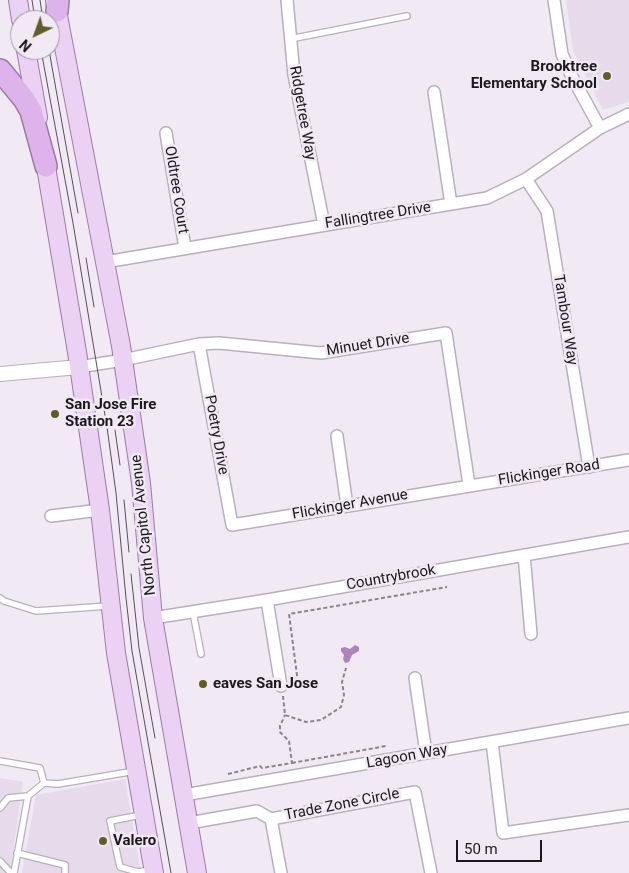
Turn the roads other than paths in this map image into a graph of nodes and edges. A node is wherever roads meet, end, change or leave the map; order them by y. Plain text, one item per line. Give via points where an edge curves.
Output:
1 (287, 0) edge
2 (554, 0) edge
3 (57, 4) edge
4 (407, 16) dead end
5 (290, 39) junction
6 (28, 60) edge
7 (0, 70) edge
8 (434, 92) dead end
9 (629, 114) edge
10 (600, 128) junction
11 (166, 133) dead end
12 (46, 166) junction
13 (526, 179) junction
14 (451, 204) junction
15 (324, 225) junction
16 (185, 248) junction
17 (105, 262) junction
18 (200, 344) junction
19 (123, 360) junction
20 (79, 367) junction
21 (0, 374) edge
22 (337, 436) dead end
23 (629, 460) edge
24 (589, 467) junction
25 (469, 485) junction
26 (347, 506) junction
27 (100, 510) junction
28 (51, 516) dead end
29 (232, 525) joint
30 (629, 537) edge
31 (524, 555) junction
32 (0, 598) edge
33 (267, 600) junction
34 (110, 606) junction
35 (193, 612) junction
36 (153, 618) junction
37 (531, 634) dead end
38 (201, 654) dead end
39 (415, 678) dead end
40 (282, 686) road end
41 (629, 718) edge
42 (492, 742) junction
43 (426, 753) junction
44 (0, 761) edge
45 (136, 770) junction
46 (44, 783) junction
47 (184, 795) junction
48 (28, 796) junction
49 (0, 808) edge
50 (144, 814) junction
51 (629, 815) edge
52 (271, 819) junction
53 (189, 823) junction
54 (17, 853) junction
55 (0, 861) edge
56 (119, 870) edge
57 (153, 871) edge
58 (12, 873) edge
59 (65, 873) edge
60 (198, 873) edge
61 (281, 873) edge
62 (431, 873) edge

1 - 5 street, Ridgetree Way
2 - 10 street via 562,54
3 - 17 main road, North Capitol Avenue
4 - 5 lane
5 - 15 street, Ridgetree Way via 294,75
6 - 12 main road
7 - 12 highway via 31,111
8 - 14 street
9 - 10 street, Fallingtree Drive
10 - 13 street, Fallingtree Drive
11 - 16 street, Oldtree Court
12 - 20 main road
13 - 14 street, Fallingtree Drive via 487,198
13 - 24 street, Tambour Way via 547,211
14 - 15 street, Fallingtree Drive
15 - 16 street, Fallingtree Drive
16 - 17 street, Fallingtree Drive
17 - 19 main road, North Capitol Avenue
18 - 19 street, Minuet Drive
18 - 25 street, Minuet Drive via 321,353 446,333
18 - 29 street, Poetry Drive
19 - 20 street, Minuet Drive
19 - 36 main road, North Capitol Avenue via 141,483
20 - 21 street
20 - 27 main road
22 - 26 street
23 - 24 street, Flickinger Road
24 - 25 street, Flickinger Road
25 - 26 street, Flickinger Avenue
26 - 29 street, Flickinger Avenue
27 - 28 street
27 - 34 main road
30 - 31 street, Countrybrook
31 - 33 street, Countrybrook
31 - 37 street
32 - 34 lane via 36,611
33 - 35 street, Countrybrook
33 - 40 street
34 - 45 main road
35 - 36 street, Countrybrook
35 - 38 lane
36 - 47 main road, North Capitol Avenue
39 - 43 street
41 - 42 street, Lagoon Way
42 - 43 street, Lagoon Way
42 - 51 street via 503,833
43 - 47 street, Lagoon Way
44 - 46 lane via 40,768
45 - 46 lane via 58,784
45 - 50 main road
46 - 48 lane
47 - 53 main road, North Capitol Avenue
48 - 49 lane via 8,798
48 - 54 lane
50 - 56 lane via 110,821
50 - 57 main road
52 - 53 street via 257,811
52 - 61 street, Trade Zone Circle
52 - 62 street, Trade Zone Circle via 415,792
53 - 60 main road, North Capitol Avenue
54 - 58 lane
54 - 59 lane via 65,865
55 - 58 lane
56 - 57 lane

